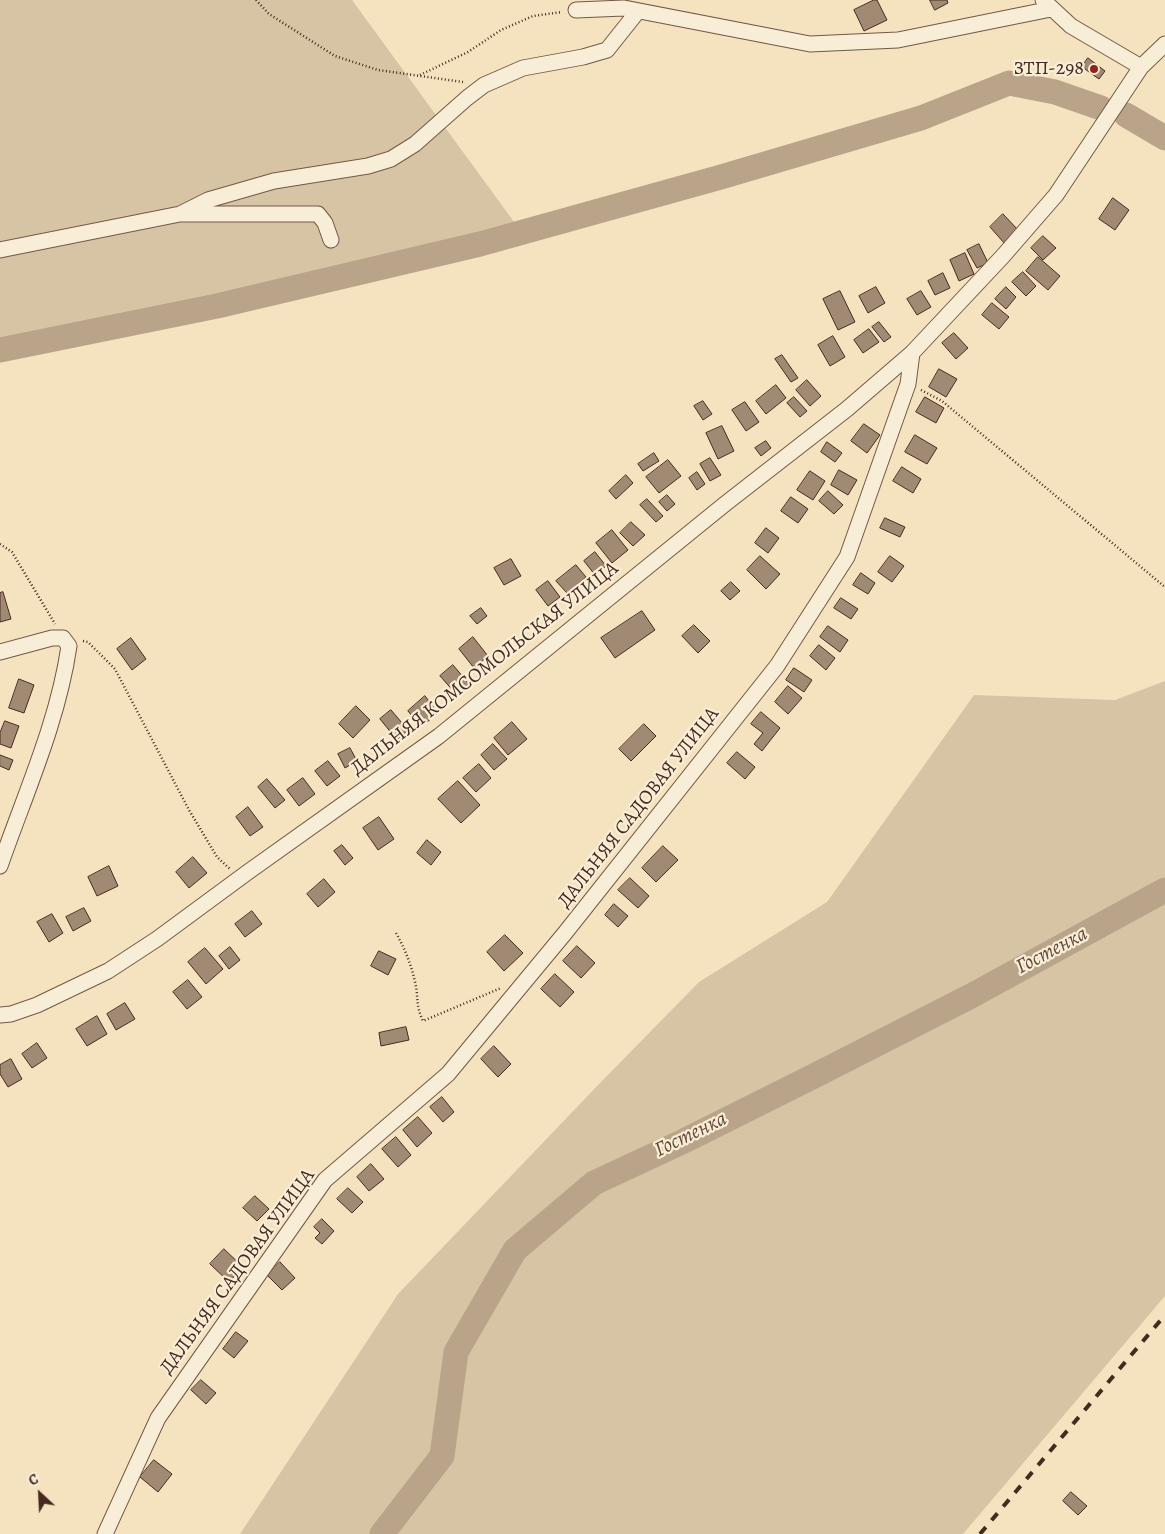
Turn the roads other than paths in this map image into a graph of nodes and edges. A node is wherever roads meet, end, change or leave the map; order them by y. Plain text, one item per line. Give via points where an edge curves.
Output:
1 (1047, 5) edge
2 (576, 10) road end
3 (638, 11) junction
4 (1165, 44) edge
5 (1140, 67) junction
6 (180, 214) junction
7 (331, 240) dead end
8 (0, 250) edge
9 (912, 354) junction
10 (0, 652) edge
11 (0, 866) edge
12 (5, 1015) edge
13 (105, 1534) edge

1 - 3 street via 898,40 810,44
1 - 5 street via 1071,26
2 - 3 street via 624,8
3 - 6 street via 606,50 523,68 484,85 415,144 391,159 368,166 274,181 208,200
4 - 5 street
5 - 9 street via 1056,195
6 - 7 street via 318,214
6 - 8 street
9 - 12 street, ДАЛЬНЯЯ КОМСОМОЛЬСКАЯ УЛИЦА via 439,736 108,971 37,1005
9 - 13 street, ДАЛЬНЯЯ САДОВАЯ УЛИЦА via 908,384 847,557 777,666 565,933 448,1074 326,1180 158,1418
10 - 11 street via 52,638 66,642 66,667 52,721

